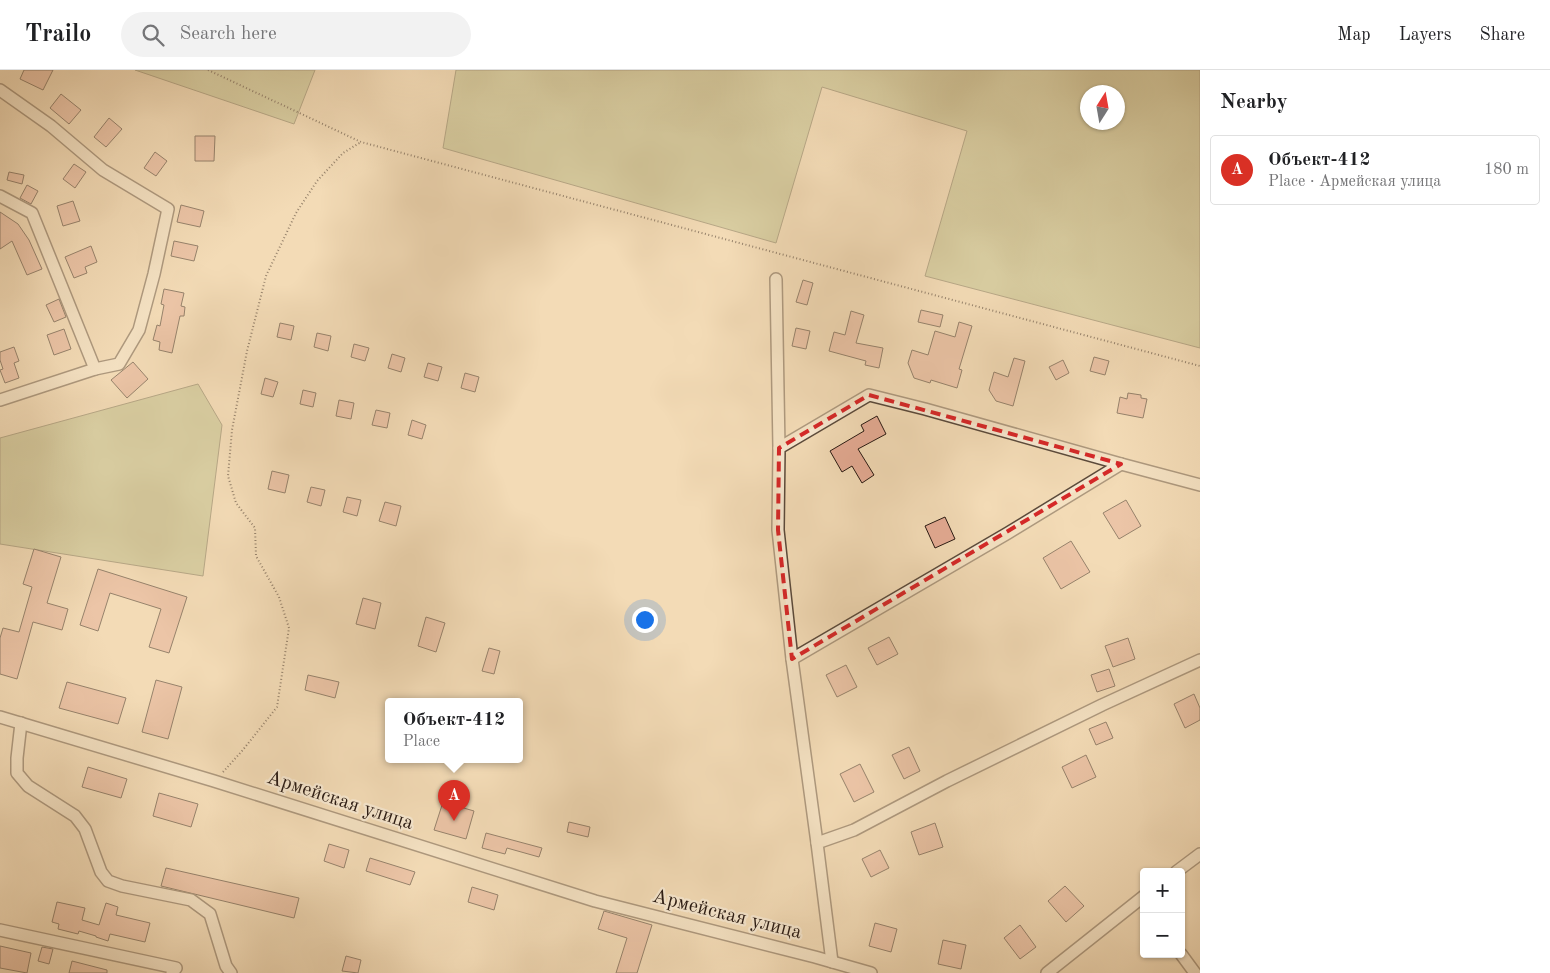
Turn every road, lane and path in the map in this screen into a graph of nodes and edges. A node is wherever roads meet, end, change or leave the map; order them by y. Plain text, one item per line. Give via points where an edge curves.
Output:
1 (208, 70) edge
2 (0, 90) edge
3 (361, 142) junction
4 (0, 196) edge
5 (776, 279) dead end
6 (1200, 366) edge
7 (95, 369) junction
8 (0, 400) edge
9 (779, 448) junction
10 (1121, 464) junction
11 (1200, 485) edge
12 (792, 659) junction
13 (1200, 659) edge
14 (0, 717) edge
15 (20, 723) junction
16 (214, 781) junction
17 (817, 844) junction
18 (1200, 854) edge
19 (1181, 868) edge
20 (1140, 903) edge
21 (0, 930) edge
22 (1184, 958) edge
23 (832, 962) junction
24 (848, 970) edge
25 (172, 973) edge
26 (231, 973) edge
27 (871, 973) edge
28 (1047, 973) edge
29 (1195, 973) edge

1 - 3 path
2 - 7 street via 51,126 103,170 168,209 139,330 119,364
3 - 6 path
3 - 16 path via 336,160 317,181 296,213 266,276 247,351 232,430 228,476 236,503 255,528 256,556 279,597 289,628 277,706
4 - 7 street via 32,213
5 - 9 street
7 - 8 street
9 - 10 street via 869,395
9 - 12 street via 778,530
10 - 11 street
10 - 12 street via 1008,534
12 - 17 street
13 - 17 street via 1102,704 854,830
14 - 15 street, Армейская улица
15 - 16 street, Армейская улица
15 - 26 street via 17,773 28,786 75,816 85,829 108,882 190,900 210,914
16 - 23 street, Армейская улица via 595,901
17 - 23 street
18 - 19 street
20 - 28 street
21 - 25 street via 176,968
22 - 29 street
23 - 24 street, Армейская улица
24 - 27 street, Армейская улица

